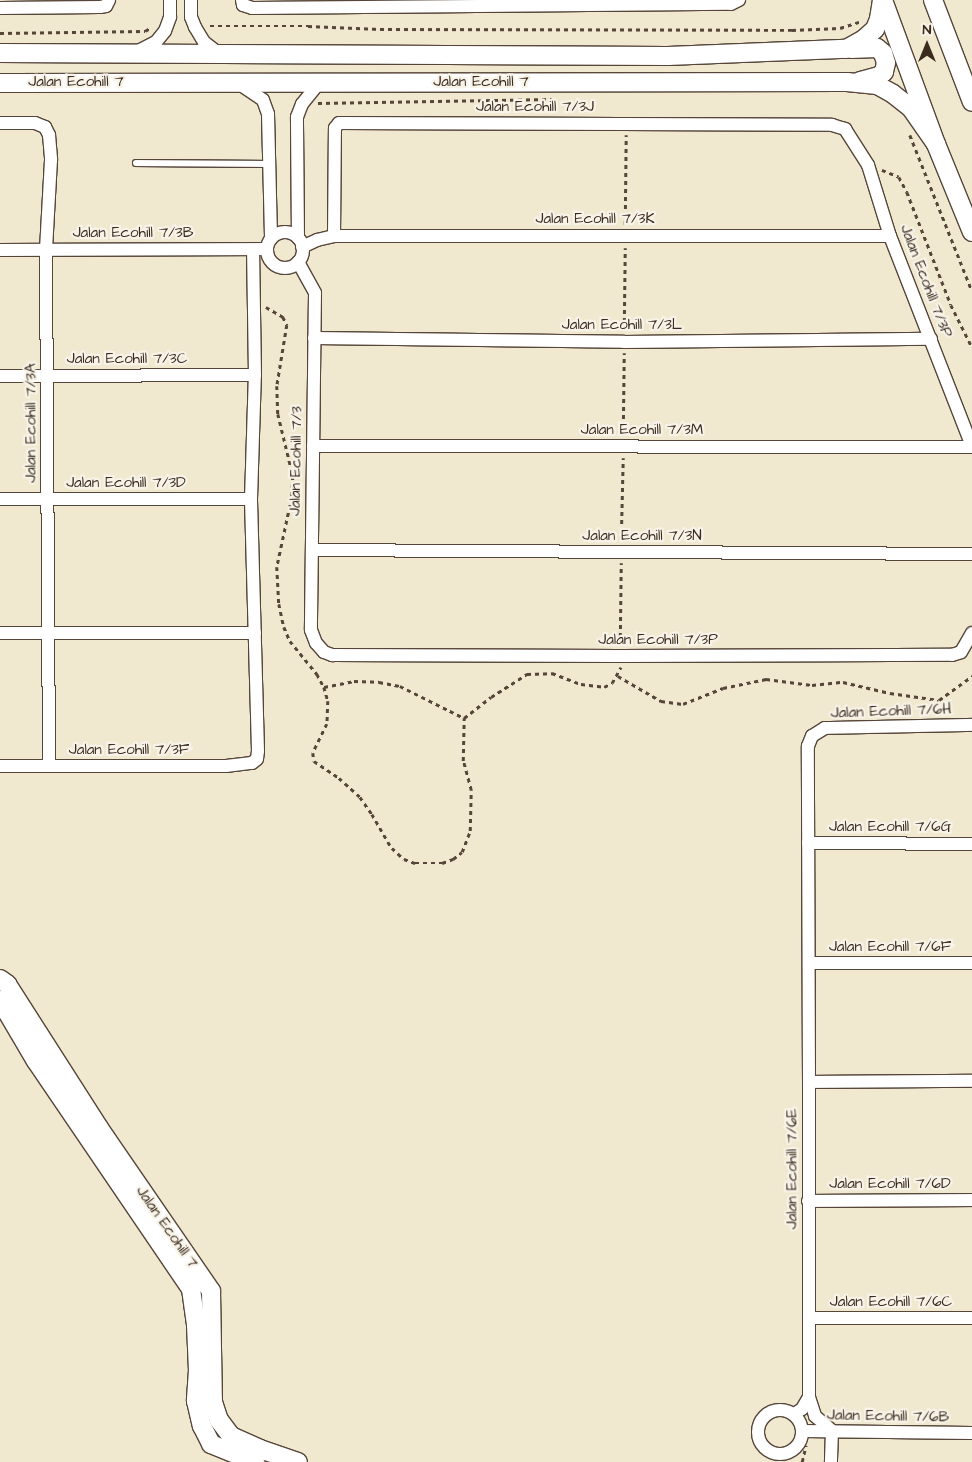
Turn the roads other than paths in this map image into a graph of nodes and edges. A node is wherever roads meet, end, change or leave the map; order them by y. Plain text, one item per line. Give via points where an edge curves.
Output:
1 (109, 0) edge
2 (170, 0) edge
3 (191, 0) edge
4 (242, 0) edge
5 (739, 0) edge
6 (882, 0) edge
7 (933, 0) edge
8 (388, 3) edge
9 (552, 3) edge
10 (0, 8) edge
11 (846, 49) junction
12 (0, 52) edge
13 (136, 52) junction
14 (218, 53) junction
15 (236, 81) junction
16 (320, 82) junction
17 (847, 82) junction
18 (0, 83) edge
19 (972, 102) edge
20 (0, 123) edge
21 (845, 129) joint
22 (936, 144) junction
23 (136, 162) dead end
24 (270, 164) junction
25 (972, 232) edge
26 (334, 236) junction
27 (890, 236) junction
28 (300, 243) junction
29 (269, 244) junction
30 (0, 250) edge
31 (46, 250) junction
32 (253, 250) junction
33 (298, 262) junction
34 (314, 338) junction
35 (931, 339) junction
36 (255, 375) junction
37 (0, 376) edge
38 (46, 376) junction
39 (313, 446) junction
40 (972, 447) edge
41 (0, 499) edge
42 (47, 499) junction
43 (251, 500) junction
44 (312, 550) junction
45 (972, 554) edge
46 (0, 633) edge
47 (49, 633) junction
48 (255, 633) junction
49 (972, 633) edge
50 (332, 655) joint
51 (972, 724) edge
52 (812, 736) joint
53 (49, 765) junction
54 (0, 766) edge
55 (808, 843) junction
56 (972, 844) edge
57 (809, 963) junction
58 (972, 963) edge
59 (0, 979) edge
60 (0, 1000) edge
61 (972, 1081) edge
62 (809, 1082) junction
63 (972, 1200) edge
64 (808, 1201) junction
65 (809, 1318) junction
66 (972, 1318) edge
67 (809, 1397) junction
68 (794, 1414) junction
69 (832, 1431) junction
70 (972, 1433) edge
71 (805, 1437) junction
72 (770, 1457) edge
73 (789, 1457) edge
74 (255, 1462) edge
75 (298, 1462) edge
76 (831, 1462) edge

1 - 10 street via 106,6 100,7
2 - 13 street via 170,17 165,31 156,42
3 - 14 street via 191,17 195,26 204,42
4 - 8 street via 243,5 252,8
5 - 9 street via 731,4
6 - 11 street, Jalan Ecohill 7 via 875,30
6 - 22 street
7 - 19 street
8 - 9 street
11 - 14 street, Jalan Ecohill 7 via 668,56
11 - 17 street via 877,48 883,53 886,63 884,72 879,76
12 - 13 street, Jalan Ecohill 7
13 - 14 street, Jalan Ecohill 7
15 - 16 street, Jalan Ecohill 7
15 - 18 street, Jalan Ecohill 7
15 - 24 street via 263,100 268,114
16 - 17 street, Jalan Ecohill 7
16 - 28 street via 296,117
17 - 22 street, Jalan Ecohill 7 via 877,85 893,94 911,108
20 - 31 street, Jalan Ecohill 7/3A via 35,123 45,127 49,135 51,160
21 - 26 street, Jalan Ecohill 7/3J via 832,125 339,123 335,128
21 - 27 street, Jalan Ecohill 7/3P via 868,164
22 - 25 street
23 - 24 lane
24 - 29 street
26 - 27 street, Jalan Ecohill 7/3K
26 - 28 street, Jalan Ecohill 7/3K
27 - 35 street, Jalan Ecohill 7/3P
28 - 29 street via 284,232
28 - 33 street
29 - 32 street, Jalan Ecohill 7/3B
29 - 33 street via 269,260 278,267 289,268
30 - 31 street, Jalan Ecohill 7/3B
31 - 32 street, Jalan Ecohill 7/3B
31 - 38 street, Jalan Ecohill 7/3A
32 - 36 street
33 - 34 street, Jalan Ecohill 7/3 via 315,293
34 - 35 street, Jalan Ecohill 7/3L via 624,342
34 - 39 street, Jalan Ecohill 7/3
35 - 40 street, Jalan Ecohill 7/3P
36 - 38 street, Jalan Ecohill 7/3C
36 - 43 street
37 - 38 street, Jalan Ecohill 7/3C
38 - 42 street, Jalan Ecohill 7/3A
39 - 40 street, Jalan Ecohill 7/3M
39 - 44 street, Jalan Ecohill 7/3
41 - 42 street, Jalan Ecohill 7/3D
42 - 43 street, Jalan Ecohill 7/3D
42 - 47 street, Jalan Ecohill 7/3A
43 - 48 street
44 - 45 street, Jalan Ecohill 7/3N
44 - 50 street, Jalan Ecohill 7/3 via 311,630 324,652
46 - 47 street
47 - 48 street
47 - 53 street, Jalan Ecohill 7/3A
48 - 53 street, Jalan Ecohill 7/3F via 258,751 257,759 252,763 226,766
49 - 50 street, Jalan Ecohill 7/3P via 960,652 952,655
51 - 52 street, Jalan Ecohill 7/6H via 825,728
52 - 55 street, Jalan Ecohill 7/6E via 808,746
53 - 54 street, Jalan Ecohill 7/3F
55 - 56 street, Jalan Ecohill 7/6G
55 - 57 street, Jalan Ecohill 7/6E
57 - 58 street, Jalan Ecohill 7/6F
57 - 62 street, Jalan Ecohill 7/6E
59 - 75 street, Jalan Ecohill 7 via 7,984 99,1128 211,1291 213,1402 219,1420 231,1436
60 - 74 street via 36,1061 191,1289 196,1325 196,1401 202,1426 211,1444
61 - 62 street
62 - 64 street, Jalan Ecohill 7/6E
63 - 64 street, Jalan Ecohill 7/6D
64 - 65 street, Jalan Ecohill 7/6E
65 - 66 street, Jalan Ecohill 7/6C
65 - 67 street, Jalan Ecohill 7/6E
67 - 68 street via 802,1409
67 - 69 street via 815,1416
68 - 71 street
68 - 72 street via 778,1410 760,1421 758,1435
69 - 70 street, Jalan Ecohill 7/6B
69 - 71 street, Jalan Ecohill 7/6B
69 - 76 street
71 - 73 street
72 - 73 street via 776,1454

